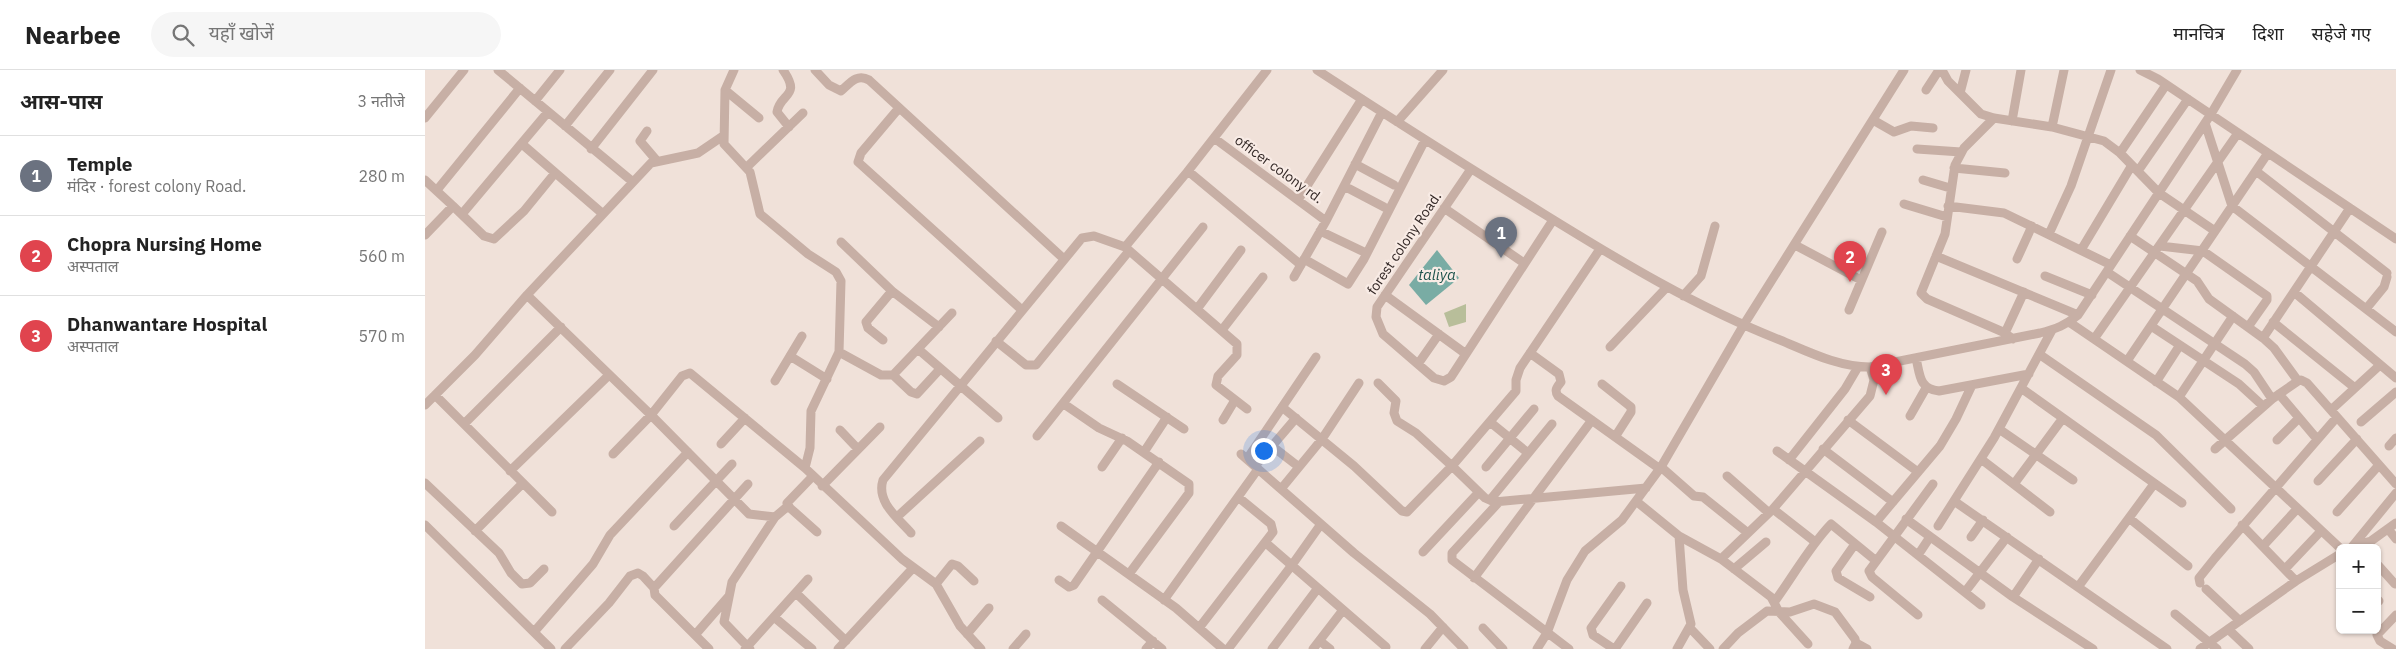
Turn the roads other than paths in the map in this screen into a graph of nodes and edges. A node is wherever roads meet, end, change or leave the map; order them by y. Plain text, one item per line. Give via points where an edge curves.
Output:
1 (464, 70) edge
2 (498, 70) edge
3 (560, 70) edge
4 (610, 70) edge
5 (734, 70) edge
6 (783, 70) edge
7 (815, 70) edge
8 (1267, 70) edge
9 (1317, 70) edge
10 (1443, 70) edge
11 (1904, 70) edge
12 (1941, 70) edge
13 (1966, 70) edge
14 (2021, 70) edge
15 (2064, 70) edge
16 (2111, 70) edge
17 (2141, 70) edge
18 (2237, 70) edge
19 (649, 72) edge
20 (2166, 85) junction
21 (520, 88) junction
22 (725, 90) junction
23 (1926, 90) dead end
24 (1959, 93) junction
25 (1362, 99) junction
26 (2188, 99) junction
27 (535, 101) junction
28 (899, 108) junction
29 (548, 112) junction
30 (1382, 112) junction
31 (803, 113) dead end
32 (2211, 114) junction
33 (425, 118) edge
34 (759, 118) dead end
35 (1994, 118) junction
36 (1873, 120) junction
37 (2012, 121) junction
38 (1397, 122) junction
39 (2205, 123) junction
40 (565, 126) junction
41 (2052, 126) junction
42 (789, 127) junction
43 (1933, 128) dead end
44 (647, 131) dead end
45 (2238, 132) junction
46 (2089, 135) junction
47 (723, 136) junction
48 (1214, 138) junction
49 (1425, 140) junction
50 (522, 144) junction
51 (591, 149) junction
52 (1917, 149) dead end
53 (1961, 152) junction
54 (2120, 153) junction
55 (2268, 153) junction
56 (657, 160) junction
57 (2218, 162) junction
58 (1355, 164) junction
59 (747, 167) junction
60 (1954, 168) junction
61 (2135, 168) junction
62 (1471, 169) junction
63 (1188, 171) junction
64 (2256, 171) junction
65 (555, 172) junction
66 (2005, 173) dead end
67 (425, 180) edge
68 (1923, 180) dead end
69 (633, 182) junction
70 (1393, 185) dead end
71 (1344, 186) junction
72 (1950, 188) junction
73 (437, 190) junction
74 (2159, 193) junction
75 (1299, 200) junction
76 (1904, 204) dead end
77 (453, 206) junction
78 (1948, 206) junction
79 (2232, 206) junction
80 (1384, 207) dead end
81 (1444, 208) junction
82 (2349, 208) junction
83 (2184, 210) junction
84 (462, 214) junction
85 (603, 214) junction
86 (1947, 216) junction
87 (1326, 220) junction
88 (1553, 220) junction
89 (1715, 226) dead end
90 (2032, 226) junction
91 (1203, 227) dead end
92 (1321, 231) junction
93 (2215, 231) junction
94 (1882, 232) dead end
95 (2334, 232) junction
96 (2049, 234) junction
97 (425, 235) edge
98 (2130, 236) junction
99 (2396, 239) edge
100 (841, 242) dead end
101 (1795, 245) junction
102 (1127, 249) junction
103 (1600, 249) junction
104 (2157, 249) junction
105 (1241, 250) dead end
106 (2081, 250) junction
107 (1362, 251) dead end
108 (2203, 251) junction
109 (1936, 256) junction
110 (2017, 259) dead end
111 (1064, 260) junction
112 (1303, 262) junction
113 (1524, 263) junction
114 (2310, 267) junction
115 (2109, 268) junction
116 (2186, 274) junction
117 (2045, 276) dead end
118 (1263, 277) dead end
119 (1295, 277) dead end
120 (1163, 280) junction
121 (1861, 280) junction
122 (2131, 286) junction
123 (1667, 287) junction
124 (892, 291) junction
125 (2024, 292) junction
126 (2294, 292) junction
127 (527, 295) junction
128 (1385, 295) junction
129 (2092, 295) junction
130 (1683, 296) junction
131 (2162, 308) junction
132 (1197, 309) junction
133 (2366, 309) junction
134 (1022, 310) junction
135 (1849, 310) dead end
136 (952, 313) dead end
137 (2078, 315) junction
138 (2233, 316) junction
139 (2069, 322) junction
140 (2273, 322) junction
141 (1743, 326) junction
142 (2151, 326) junction
143 (561, 327) junction
144 (939, 327) junction
145 (2248, 327) junction
146 (2395, 328) edge
147 (1222, 330) junction
148 (2051, 330) junction
149 (1439, 334) junction
150 (802, 336) dead end
151 (2009, 336) junction
152 (2094, 338) junction
153 (2263, 338) junction
154 (883, 340) dead end
155 (996, 341) junction
156 (2216, 343) junction
157 (2179, 345) junction
158 (1610, 347) dead end
159 (918, 349) junction
160 (839, 352) junction
161 (1530, 353) junction
162 (1466, 354) junction
163 (2039, 354) junction
164 (790, 356) junction
165 (1316, 357) dead end
166 (1916, 358) junction
167 (2127, 361) junction
168 (2204, 361) junction
169 (1418, 364) junction
170 (2380, 365) junction
171 (1858, 367) junction
172 (1870, 367) junction
173 (940, 369) junction
174 (2029, 374) junction
175 (893, 375) junction
176 (609, 376) junction
177 (2396, 378) edge
178 (827, 379) junction
179 (775, 381) dead end
180 (2157, 382) junction
181 (2298, 382) junction
182 (1359, 383) dead end
183 (1378, 383) dead end
184 (1117, 384) dead end
185 (1602, 384) dead end
186 (1972, 385) junction
187 (960, 386) junction
188 (1926, 388) junction
189 (2021, 388) junction
190 (2355, 388) junction
191 (2396, 392) edge
192 (435, 395) junction
193 (2276, 396) junction
194 (2179, 397) junction
195 (1235, 400) junction
196 (1063, 404) junction
197 (425, 405) edge
198 (2263, 406) junction
199 (1283, 407) junction
200 (1247, 409) dead end
201 (1534, 410) dead end
202 (2334, 413) junction
203 (651, 415) junction
204 (1910, 416) dead end
205 (1167, 417) junction
206 (745, 418) junction
207 (998, 418) dead end
208 (1296, 418) junction
209 (2063, 418) junction
210 (2299, 418) junction
211 (1223, 420) dead end
212 (1592, 420) junction
213 (1848, 420) junction
214 (1490, 422) junction
215 (2361, 422) dead end
216 (464, 424) junction
217 (1552, 424) dead end
218 (880, 428) dead end
219 (1185, 429) dead end
220 (1999, 429) junction
221 (840, 430) dead end
222 (1037, 436) dead end
223 (1615, 437) junction
224 (1121, 438) junction
225 (1510, 438) junction
226 (2396, 438) edge
227 (1322, 439) junction
228 (2226, 439) junction
229 (2317, 439) junction
230 (2357, 439) junction
231 (2277, 440) dead end
232 (980, 441) dead end
233 (721, 444) dead end
234 (1272, 446) junction
235 (2389, 446) dead end
236 (858, 449) junction
237 (1823, 449) junction
238 (2215, 449) dead end
239 (1777, 451) dead end
240 (688, 452) junction
241 (1144, 452) junction
242 (1528, 453) junction
243 (613, 454) dead end
244 (2036, 454) junction
245 (1789, 460) junction
246 (1981, 460) junction
247 (1159, 462) junction
248 (732, 464) dead end
249 (2379, 465) junction
250 (1452, 466) junction
251 (1102, 467) dead end
252 (1257, 467) junction
253 (1299, 467) junction
254 (1486, 467) dead end
255 (805, 468) junction
256 (1660, 468) junction
257 (511, 470) junction
258 (1805, 472) junction
259 (1918, 472) junction
260 (1727, 476) dead end
261 (812, 477) junction
262 (717, 480) junction
263 (2073, 480) dead end
264 (2318, 481) dead end
265 (425, 483) edge
266 (523, 483) junction
267 (748, 484) dead end
268 (1933, 484) dead end
269 (2014, 484) junction
270 (2155, 484) junction
271 (2396, 484) edge
272 (822, 486) junction
273 (1645, 488) junction
274 (2275, 488) junction
275 (1281, 489) junction
276 (1479, 492) junction
277 (2396, 493) edge
278 (1238, 497) junction
279 (735, 498) junction
280 (1533, 499) junction
281 (1494, 501) junction
282 (1954, 501) junction
283 (1636, 502) junction
284 (1893, 502) junction
285 (2182, 503) dead end
286 (788, 506) junction
287 (2297, 508) junction
288 (2231, 509) dead end
289 (1771, 511) junction
290 (552, 512) dead end
291 (2050, 512) dead end
292 (2337, 512) dead end
293 (775, 517) junction
294 (897, 517) junction
295 (2129, 518) junction
296 (1906, 519) junction
297 (1983, 520) junction
298 (1876, 522) junction
299 (2396, 523) edge
300 (1321, 524) junction
301 (425, 525) edge
302 (2243, 525) junction
303 (673, 526) dead end
304 (1061, 526) dead end
305 (1938, 526) dead end
306 (2387, 530) junction
307 (2321, 531) junction
308 (475, 532) junction
309 (817, 532) dead end
310 (911, 533) dead end
311 (1748, 533) junction
312 (1679, 536) junction
313 (1893, 536) junction
314 (1930, 537) junction
315 (1971, 537) dead end
316 (2007, 537) junction
317 (2396, 539) edge
318 (1814, 541) junction
319 (1766, 542) dead end
320 (1265, 543) junction
321 (1855, 544) junction
322 (2359, 544) edge
323 (2364, 544) edge
324 (2263, 546) junction
325 (2336, 549) edge
326 (1097, 552) junction
327 (1423, 552) dead end
328 (1917, 555) junction
329 (2336, 556) edge
330 (1721, 559) junction
331 (2039, 559) junction
332 (1875, 560) junction
333 (1292, 566) junction
334 (2188, 566) dead end
335 (913, 568) junction
336 (2381, 568) edge
337 (544, 569) dead end
338 (1734, 569) junction
339 (2285, 569) junction
340 (1980, 573) junction
341 (1129, 574) junction
342 (1474, 578) junction
343 (808, 579) dead end
344 (1059, 580) dead end
345 (2296, 580) junction
346 (974, 581) dead end
347 (935, 584) junction
348 (2395, 584) dead end
349 (1621, 586) dead end
350 (2079, 587) junction
351 (654, 588) junction
352 (1318, 588) junction
353 (1965, 592) junction
354 (796, 593) junction
355 (730, 595) junction
356 (1870, 597) dead end
357 (2013, 597) junction
358 (1102, 600) dead end
359 (1164, 600) junction
360 (1775, 601) junction
361 (1647, 603) dead end
362 (1981, 605) dead end
363 (989, 608) dead end
364 (1343, 610) junction
365 (1779, 612) junction
366 (2175, 614) dead end
367 (1918, 615) dead end
368 (2396, 615) edge
369 (774, 617) junction
370 (2240, 620) junction
371 (1443, 627) junction
372 (1199, 628) junction
373 (1483, 628) dead end
374 (1690, 628) junction
375 (2228, 629) junction
376 (534, 632) junction
377 (1547, 633) junction
378 (967, 634) junction
379 (1026, 634) dead end
380 (695, 635) junction
381 (1320, 640) junction
382 (846, 641) junction
383 (1153, 641) junction
384 (2209, 642) junction
385 (1808, 644) dead end
386 (1855, 646) edge
387 (546, 647) edge
388 (1386, 647) dead end
389 (748, 648) edge
390 (565, 649) edge
391 (709, 649) edge
392 (812, 649) edge
393 (838, 649) edge
394 (981, 649) edge
395 (1013, 649) edge
396 (1146, 649) edge
397 (1162, 649) edge
398 (1223, 649) edge
399 (1228, 649) edge
400 (1272, 649) edge
401 (1313, 649) edge
402 (1329, 649) edge
403 (1425, 649) edge
404 (1463, 649) edge
405 (1503, 649) edge
406 (1537, 649) edge
407 (1569, 649) edge
408 (1614, 649) edge
409 (1677, 649) edge
410 (1710, 649) edge
411 (1723, 649) edge
412 (1867, 649) edge
413 (2093, 649) edge
414 (2167, 649) edge
415 (2200, 649) edge
416 (2217, 649) edge
417 (2249, 649) edge
418 (2393, 649) edge

1 - 33 street
2 - 21 street
3 - 27 street
4 - 40 street
5 - 22 street
6 - 42 street via 789,78 790,91 777,112
7 - 28 street via 829,85 841,91 857,77 863,77
8 - 48 street
9 - 25 street
10 - 38 street
11 - 36 street
12 - 23 street
12 - 24 street
13 - 24 street
14 - 37 street
15 - 41 street
16 - 46 street
17 - 20 street
18 - 32 street
19 - 51 street
20 - 26 street
20 - 54 street
21 - 27 street
21 - 73 street
22 - 34 street
22 - 47 street
24 - 35 street via 1981,114
25 - 30 street
25 - 75 street
26 - 32 street
26 - 61 street
27 - 29 street
28 - 111 street
28 - 134 street via 861,152 858,162
29 - 40 street
29 - 50 street
30 - 38 street
30 - 58 street, officer colony rd.
31 - 42 street
32 - 39 street
32 - 45 street
35 - 37 street
35 - 53 street
36 - 43 street via 1894,132 1911,126
36 - 101 street
37 - 41 street
38 - 49 street
39 - 57 street
39 - 74 street
40 - 51 street
41 - 46 street
42 - 59 street
44 - 56 street via 640,141
45 - 55 street
45 - 57 street
46 - 54 street
46 - 96 street
47 - 56 street via 698,152
47 - 59 street via 728,150
48 - 63 street
48 - 75 street, officer colony rd.
49 - 62 street
49 - 112 street via 1348,284
50 - 65 street
50 - 84 street
51 - 69 street
52 - 53 street
53 - 60 street
54 - 61 street
55 - 64 street
55 - 82 street
56 - 69 street
57 - 79 street
57 - 83 street
58 - 70 street
58 - 71 street, officer colony rd.
59 - 160 street via 761,214 839,276
60 - 66 street
60 - 72 street
61 - 74 street
61 - 106 street
62 - 81 street, forest colony Road.
62 - 88 street
63 - 102 street
63 - 112 street
64 - 79 street
64 - 95 street
65 - 84 street via 524,211 494,238 484,236
65 - 85 street
67 - 73 street
68 - 72 street
69 - 85 street
71 - 80 street
71 - 87 street, officer colony rd.
72 - 78 street
73 - 77 street
74 - 83 street
74 - 98 street
75 - 87 street, officer colony rd.
76 - 86 street
77 - 84 street
77 - 97 street
78 - 86 street
78 - 90 street via 2004,213
79 - 93 street
79 - 114 street
81 - 113 street
81 - 128 street, forest colony Road.
82 - 95 street
82 - 99 street
83 - 93 street
83 - 104 street
85 - 127 street
86 - 109 street via 1945,234
87 - 92 street
88 - 103 street
88 - 113 street, forest colony Road.
89 - 130 street via 1701,276
90 - 96 street
90 - 110 street
91 - 120 street
92 - 107 street
92 - 112 street
93 - 108 street
94 - 121 street
95 - 114 street
95 - 133 street via 2387,275 2383,287
96 - 106 street
98 - 104 street
98 - 115 street
100 - 124 street
101 - 121 street
101 - 141 street
102 - 111 street via 1088,236 1082,238
102 - 120 street
102 - 155 street via 1036,365 1026,365
103 - 123 street
103 - 161 street
104 - 108 street
104 - 116 street
104 - 122 street
105 - 132 street
106 - 115 street
108 - 116 street
108 - 145 street via 2267,296
109 - 125 street
109 - 151 street via 1921,288 1923,297
111 - 134 street
112 - 119 street
113 - 162 street, forest colony Road.
114 - 126 street
114 - 133 street
115 - 122 street
115 - 129 street
116 - 131 street
116 - 138 street via 2200,284 2209,299
117 - 129 street
118 - 147 street
120 - 132 street
120 - 196 street
121 - 135 street
122 - 131 street
122 - 152 street
123 - 130 street
123 - 158 street
124 - 144 street
124 - 154 street via 866,322 868,328
125 - 137 street
125 - 151 street
126 - 140 street
126 - 170 street
127 - 143 street
127 - 192 street
128 - 149 street
128 - 169 street, forest colony Road. via 1377,307 1379,326 1383,334
129 - 137 street
130 - 141 street
131 - 142 street
131 - 156 street
132 - 147 street
133 - 146 street
134 - 155 street
136 - 144 street
137 - 139 street
138 - 145 street
138 - 156 street
139 - 148 street
139 - 152 street
140 - 153 street
140 - 190 street
141 - 171 street via 1838,363
141 - 256 street
142 - 157 street
142 - 167 street
143 - 176 street
143 - 216 street
144 - 159 street
145 - 153 street
147 - 195 street via 1237,344 1239,352 1218,376 1216,385
148 - 151 street
148 - 163 street
149 - 162 street
149 - 169 street
150 - 164 street
151 - 166 street
152 - 167 street
153 - 181 street
155 - 187 street
156 - 168 street
156 - 193 street via 2254,372
157 - 168 street
157 - 180 street
159 - 173 street
159 - 175 street
160 - 175 street via 881,375
160 - 178 street
161 - 212 street via 1559,374 1558,396
161 - 214 street via 1517,374 1516,391
162 - 169 street, forest colony Road. via 1451,377 1444,380 1434,378
163 - 174 street
163 - 288 street via 2156,435
164 - 178 street
164 - 179 street
165 - 199 street
166 - 172 street
166 - 188 street
167 - 180 street
168 - 194 street
168 - 198 street via 2244,388
170 - 177 street
170 - 190 street
171 - 172 street
171 - 245 street via 1845,390
172 - 213 street via 1873,389
173 - 175 street via 917,394
173 - 187 street
174 - 186 street
174 - 189 street
176 - 203 street
176 - 257 street
178 - 255 street via 811,411 810,448
180 - 194 street
181 - 193 street
181 - 202 street via 2307,383
182 - 227 street
183 - 250 street via 1396,401 1394,413 1397,421
184 - 205 street
185 - 223 street via 1631,406 1631,412
186 - 188 street via 1939,391
186 - 259 street via 1947,435
187 - 207 street
187 - 294 street via 883,480 881,496
188 - 204 street
189 - 209 street
189 - 220 street
190 - 202 street
191 - 215 street
192 - 197 street
192 - 216 street
193 - 198 street
193 - 210 street
194 - 228 street
195 - 200 street
195 - 211 street
196 - 222 street
196 - 224 street
198 - 228 street
199 - 208 street
199 - 252 street via 1244,456
201 - 225 street
202 - 229 street
202 - 230 street
203 - 206 street via 682,376 690,373
203 - 240 street
203 - 243 street
205 - 219 street
205 - 241 street
206 - 233 street
206 - 255 street
208 - 227 street
208 - 234 street
209 - 244 street
209 - 270 street
210 - 229 street
210 - 231 street
212 - 223 street
212 - 280 street
213 - 237 street
213 - 259 street
214 - 225 street
214 - 250 street
216 - 257 street
217 - 242 street
218 - 236 street
220 - 244 street
220 - 246 street
221 - 236 street
223 - 256 street
224 - 241 street
224 - 251 street
225 - 242 street
225 - 254 street
226 - 235 street
227 - 250 street via 1405,513
227 - 253 street
228 - 238 street
228 - 274 street
229 - 274 street
230 - 249 street
230 - 264 street
232 - 294 street
234 - 252 street
234 - 253 street
236 - 272 street
237 - 258 street
237 - 284 street
239 - 245 street
240 - 262 street
240 - 376 street via 610,535 593,564
241 - 247 street
242 - 281 street
244 - 263 street
244 - 269 street
245 - 258 street
246 - 269 street
246 - 282 street
247 - 326 street
247 - 341 street via 1185,480 1190,488
248 - 262 street
249 - 271 street
249 - 292 street
250 - 276 street
252 - 275 street
252 - 278 street
253 - 275 street
255 - 261 street
256 - 273 street
256 - 311 street
257 - 266 street
258 - 289 street
258 - 298 street
259 - 284 street
260 - 289 street
261 - 272 street
261 - 286 street via 788,500
262 - 279 street
262 - 303 street
265 - 308 street
266 - 290 street
266 - 308 street
267 - 279 street
268 - 296 street
269 - 291 street
270 - 285 street
270 - 295 street
272 - 335 street
273 - 280 street
273 - 283 street
274 - 287 street
274 - 302 street
275 - 300 street
276 - 281 street
276 - 327 street
277 - 322 street
278 - 320 street via 1273,528
278 - 359 street
279 - 293 street via 749,514
279 - 351 street
280 - 281 street
280 - 342 street
281 - 342 street via 1452,553 1454,563
282 - 297 street
282 - 305 street
283 - 312 street
283 - 377 street via 1622,520 1585,551 1567,580
284 - 298 street
286 - 293 street
286 - 309 street
287 - 307 street
287 - 324 street
289 - 311 street
289 - 318 street
293 - 355 street via 733,582
294 - 310 street
295 - 334 street
295 - 350 street
296 - 313 street
296 - 314 street
297 - 315 street
297 - 316 street
298 - 313 street
299 - 306 street
300 - 333 street
300 - 371 street
301 - 376 street
302 - 324 street
302 - 370 street via 2199,578 2203,586
304 - 326 street
306 - 317 street
306 - 323 street
307 - 325 street
307 - 339 street
308 - 337 street via 499,553 511,573 525,585
311 - 330 street
312 - 330 street
312 - 374 street
313 - 328 street
313 - 332 street
314 - 328 street
314 - 340 street
316 - 331 street
316 - 340 street
318 - 321 street via 1831,524
318 - 360 street
319 - 338 street
320 - 333 street
320 - 372 street
321 - 332 street
321 - 356 street via 1836,575
324 - 339 street
326 - 341 street
326 - 344 street via 1074,585 1069,587
328 - 353 street
329 - 345 street
330 - 338 street
331 - 350 street
331 - 357 street
332 - 367 street via 1870,574
333 - 352 street
333 - 399 street
335 - 347 street
335 - 382 street
336 - 348 street
338 - 360 street
339 - 345 street
340 - 353 street
340 - 357 street
341 - 359 street
342 - 377 street
343 - 354 street
345 - 370 street
346 - 347 street via 952,564
347 - 378 street
349 - 408 street via 1591,628 1593,635
350 - 414 street
351 - 380 street via 655,595
351 - 390 street via 638,573 630,576
352 - 364 street
352 - 400 street
353 - 362 street
354 - 369 street
354 - 382 street
355 - 380 street
355 - 389 street via 724,622
357 - 413 street
358 - 383 street
359 - 372 street
360 - 365 street
361 - 408 street
363 - 378 street
364 - 381 street
364 - 388 street
365 - 385 street
365 - 386 street via 1790,612 1807,604 1821,605 1840,617
365 - 411 street via 1773,610 1763,614
366 - 384 street
368 - 418 street via 2377,635 2380,641
369 - 389 street
369 - 392 street
370 - 375 street
371 - 403 street
371 - 404 street
372 - 398 street
373 - 405 street
374 - 409 street
374 - 410 street
375 - 384 street
375 - 417 street
376 - 387 street
377 - 406 street
377 - 407 street
378 - 394 street
379 - 395 street
380 - 391 street
381 - 401 street
381 - 402 street
382 - 393 street
383 - 396 street
383 - 397 street
384 - 415 street
384 - 416 street
386 - 412 street

